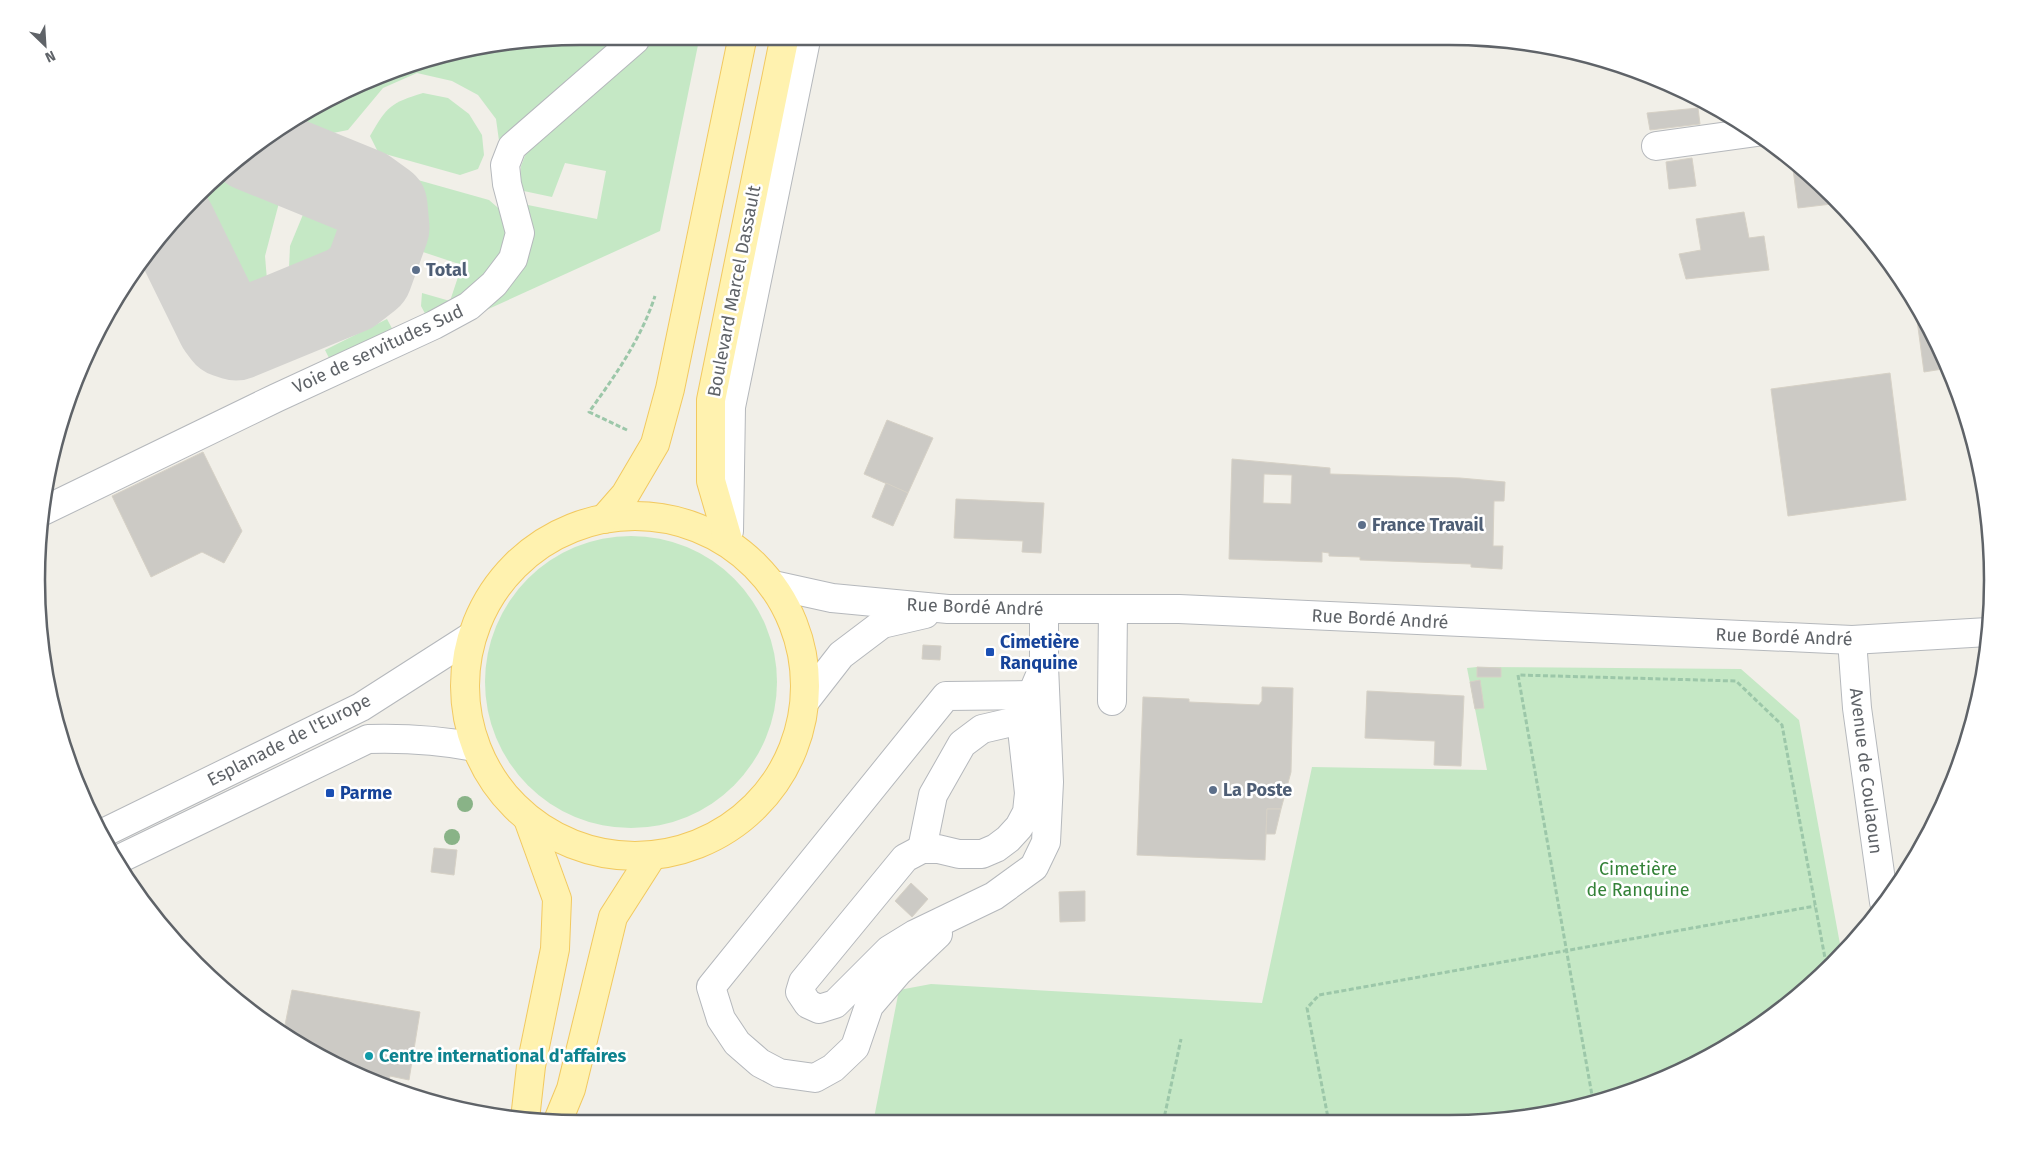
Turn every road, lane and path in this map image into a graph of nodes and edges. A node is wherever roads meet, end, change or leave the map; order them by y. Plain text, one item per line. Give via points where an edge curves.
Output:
1 (629, 45) edge
2 (741, 45) edge
3 (783, 45) edge
4 (805, 45) edge
5 (1744, 134) edge
6 (1656, 146) dead end
7 (50, 507) edge
8 (604, 518) junction
9 (729, 542) junction
10 (773, 584) junction
11 (948, 609) junction
12 (1044, 609) junction
13 (1114, 609) junction
14 (1981, 632) edge
15 (472, 636) junction
16 (1852, 640) junction
17 (1044, 666) junction
18 (1032, 695) junction
19 (806, 700) junction
20 (1112, 700) dead end
21 (1021, 720) junction
22 (475, 746) junction
23 (528, 819) junction
24 (108, 831) edge
25 (922, 850) junction
26 (652, 856) junction
27 (123, 857) edge
28 (1883, 893) edge
29 (1815, 906) junction
30 (960, 913) junction
31 (1566, 951) junction
32 (1825, 960) edge
33 (1181, 1039) dead end
34 (1592, 1096) edge
35 (526, 1112) edge
36 (560, 1114) edge
37 (1165, 1115) edge
38 (1328, 1115) edge

1 - 7 street, Voie de servitudes Sud via 512,147 505,165 520,233 513,259 494,284 469,306
2 - 8 main road via 670,389 655,444 624,495
3 - 9 main road, Boulevard Marcel Dassault via 712,400 711,481
4 - 9 street via 731,406
5 - 6 street
8 - 9 main road via 647,516 690,524
8 - 15 main road via 560,533 521,559 492,594
9 - 10 main road
10 - 11 street, Rue Bordé André via 832,598
10 - 19 main road via 793,620 805,659
11 - 12 street, Rue Bordé André
11 - 19 street via 882,624 841,655
12 - 13 street, Rue Bordé André
12 - 17 street
13 - 16 street, Rue Bordé André via 1179,609
13 - 20 street
14 - 16 street, Rue Bordé André
15 - 22 main road via 465,673 466,710
15 - 24 street, Esplanade de l'Europe via 361,707
16 - 28 street, Avenue de Coulaoun via 1857,708
17 - 18 street
17 - 30 street via 1049,782 1046,842 1034,867 994,896
18 - 21 street
18 - 30 street via 946,696 711,987 721,1019 736,1043 760,1063 779,1073 815,1078 833,1068 855,1047 869,1006 899,971
19 - 26 main road via 792,754 762,800 719,835
21 - 25 street via 982,730 962,744 933,795
21 - 25 street via 1029,793 1019,827 996,848 982,854 959,854 938,848
22 - 23 main road via 496,786
22 - 27 street, Esplanade de l'Europe via 402,738 368,738
23 - 26 main road via 570,844 618,856
23 - 35 main road via 557,899 556,949 531,1066
25 - 30 street via 905,858 803,982 800,992 808,1004 819,1008 836,1004 889,950
26 - 36 main road via 613,917 571,1089
29 - 31 path
29 - 31 path via 1782,725 1736,681 1518,675
29 - 32 path
31 - 34 path
31 - 38 path via 1319,995 1307,1008
33 - 37 path

